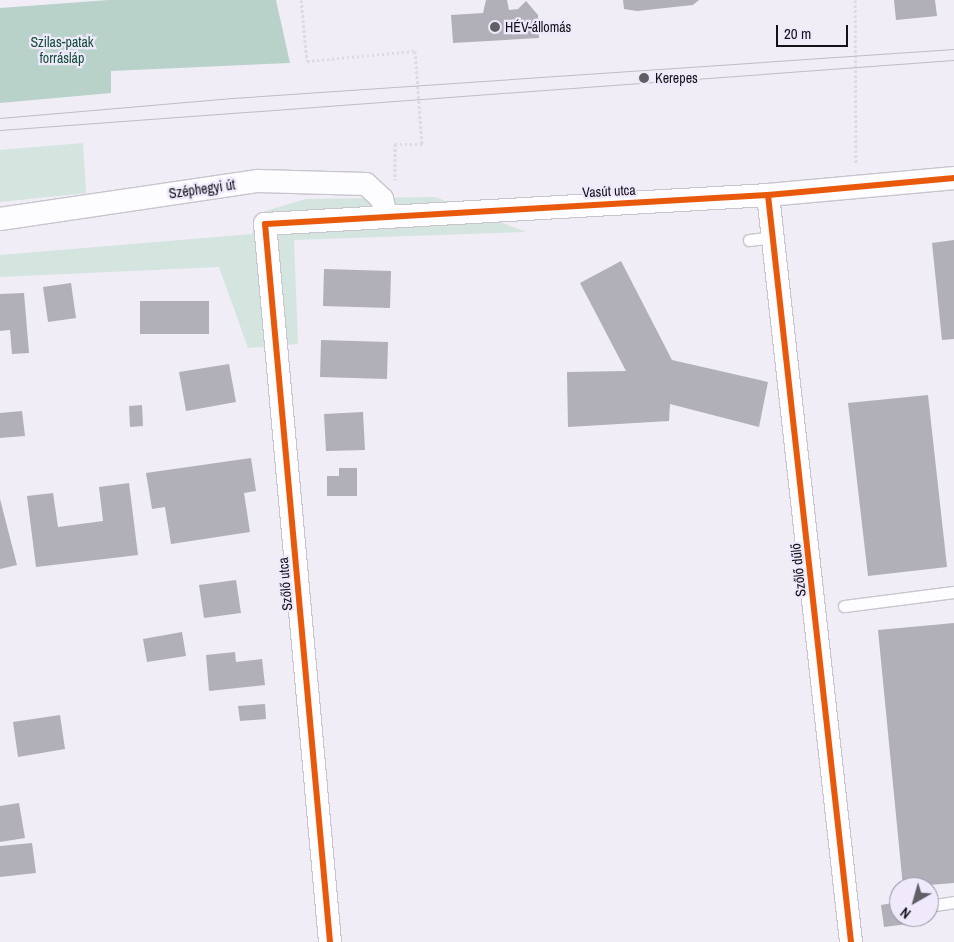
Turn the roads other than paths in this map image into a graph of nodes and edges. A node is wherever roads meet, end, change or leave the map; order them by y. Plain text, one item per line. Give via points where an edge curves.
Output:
1 (954, 178) edge
2 (776, 203) junction
3 (391, 215) junction
4 (0, 219) edge
5 (265, 224) joint
6 (773, 237) junction
7 (749, 240) dead end
8 (954, 592) edge
9 (844, 606) dead end
10 (954, 902) edge
11 (939, 904) edge
12 (330, 942) edge
13 (851, 942) edge

1 - 2 street, Vasút utca via 857,188
2 - 3 street, Vasút utca
2 - 6 street, Szőlő dűlő
3 - 4 street, Széphegyi út via 382,199 366,184 258,181
3 - 5 street, Vasút utca
5 - 12 street, Szőlő utca
6 - 7 lane
6 - 13 street, Szőlő dűlő
8 - 9 lane
10 - 11 lane

